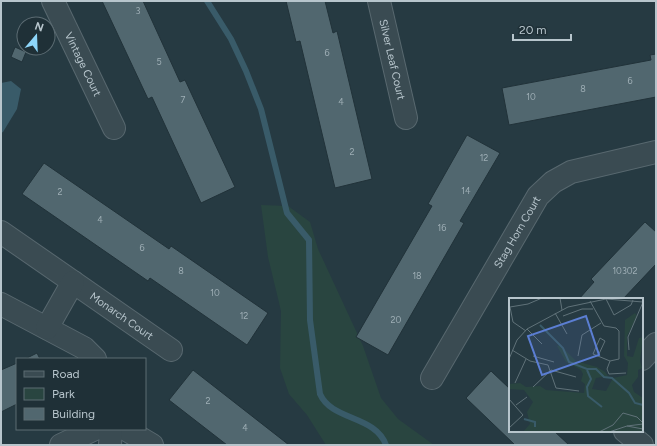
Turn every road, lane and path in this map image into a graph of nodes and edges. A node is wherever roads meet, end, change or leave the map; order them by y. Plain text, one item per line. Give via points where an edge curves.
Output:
1 (53, 1) edge
2 (380, 1) edge
3 (406, 118) dead end
4 (114, 128) dead end
5 (656, 152) edge
6 (1, 232) edge
7 (73, 282) junction
8 (1, 304) edge
9 (47, 328) junction
10 (656, 344) edge
11 (171, 350) dead end
12 (94, 358) edge
13 (643, 358) edge
14 (432, 378) dead end
15 (93, 430) edge
16 (111, 430) edge
17 (127, 430) edge
18 (627, 432) edge
19 (656, 439) edge
20 (61, 445) edge
21 (110, 445) edge
22 (152, 445) edge
23 (642, 445) edge
24 (650, 445) edge

1 - 4 street, Vintage Court
2 - 3 street, Silver Leaf Court
5 - 14 street, Stag Horn Court via 571,172 553,182 538,196
6 - 7 street, Monarch Court
7 - 9 street
7 - 11 street, Monarch Court
8 - 9 street
9 - 12 street via 84,348
10 - 13 street
15 - 20 street
16 - 21 street
17 - 22 street
18 - 23 street
19 - 24 street

